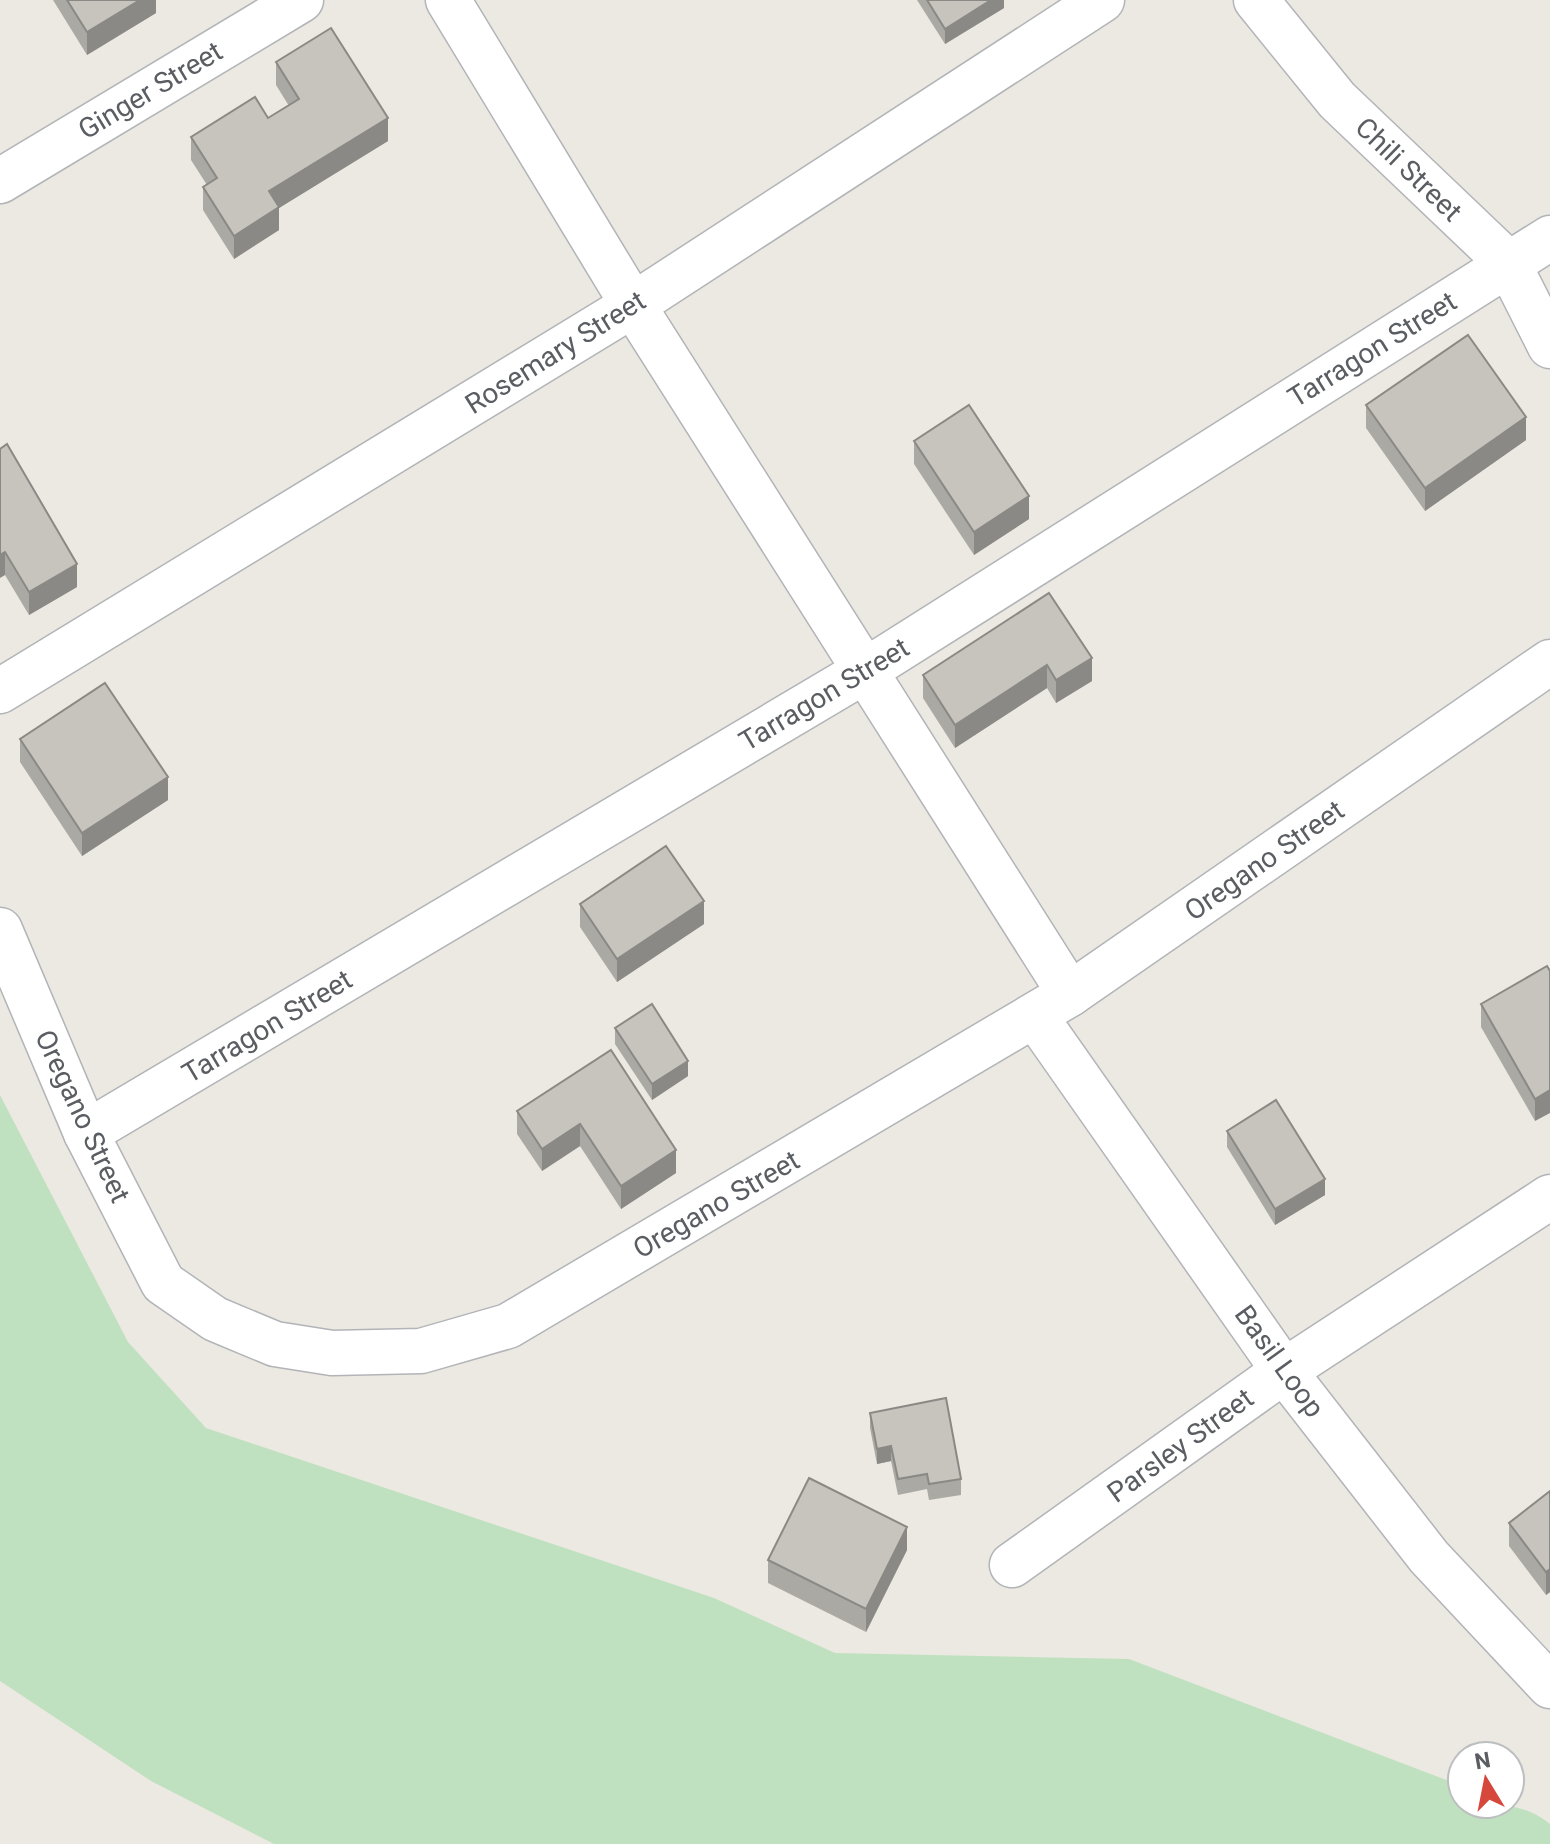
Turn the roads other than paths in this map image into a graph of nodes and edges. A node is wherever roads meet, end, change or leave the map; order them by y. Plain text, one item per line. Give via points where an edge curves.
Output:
1 (301, 0) edge
2 (448, 0) edge
3 (1102, 0) edge
4 (1256, 0) edge
5 (0, 181) edge
6 (1550, 238) edge
7 (1508, 263) junction
8 (633, 305) junction
9 (1550, 346) edge
10 (1550, 662) edge
11 (863, 672) junction
12 (0, 691) edge
13 (0, 930) edge
14 (1053, 1005) junction
15 (86, 1133) junction
16 (1550, 1197) edge
17 (1284, 1371) junction
18 (1012, 1565) dead end
19 (1550, 1686) edge

1 - 5 street, Ginger Street
2 - 8 street, Basil Loop
3 - 8 street, Rosemary Street
4 - 7 street, Chili Street via 1337,100
6 - 7 street, Tarragon Street
7 - 9 street, Chili Street
7 - 11 street, Tarragon Street
8 - 11 street, Basil Loop
8 - 12 street, Rosemary Street
10 - 14 street, Oregano Street
11 - 14 street, Basil Loop
11 - 15 street, Tarragon Street
13 - 15 street, Oregano Street
14 - 15 street, Oregano Street via 508,1326 421,1351 332,1353 275,1344 215,1319 163,1283
14 - 17 street, Basil Loop
16 - 17 street, Parsley Street
17 - 18 street, Parsley Street
17 - 19 street, Basil Loop via 1429,1557

